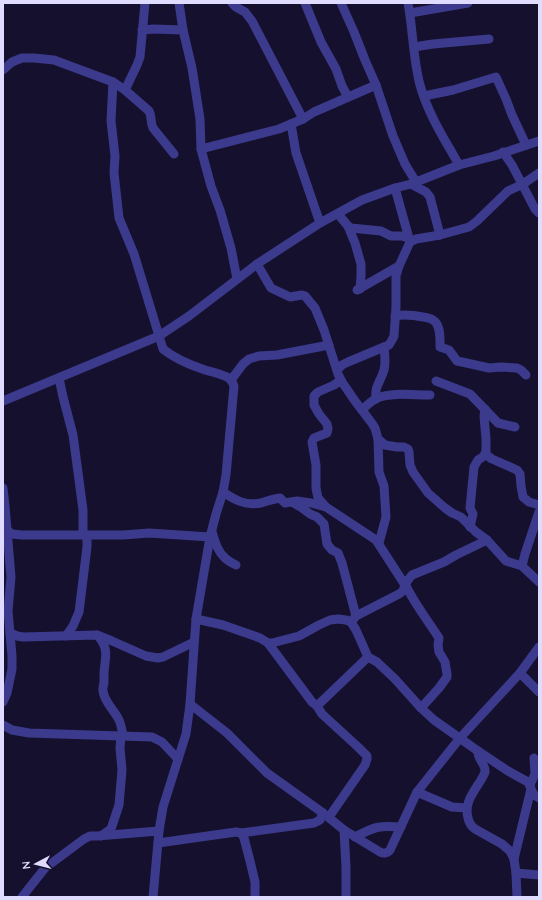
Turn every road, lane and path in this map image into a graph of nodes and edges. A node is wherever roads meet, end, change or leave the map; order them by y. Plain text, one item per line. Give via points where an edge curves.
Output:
1 (144, 3) edge
2 (179, 3) edge
3 (232, 3) edge
4 (305, 3) edge
5 (342, 3) edge
6 (408, 3) edge
7 (468, 3) edge
8 (410, 13) junction
9 (142, 30) junction
10 (183, 30) junction
11 (489, 38) dead end
12 (414, 47) junction
13 (3, 70) edge
14 (112, 82) junction
15 (376, 85) junction
16 (125, 90) junction
17 (424, 96) junction
18 (348, 97) junction
19 (303, 118) junction
20 (291, 124) junction
21 (534, 143) edge
22 (201, 149) junction
23 (503, 152) junction
24 (174, 154) dead end
25 (459, 165) junction
26 (539, 173) edge
27 (413, 183) junction
28 (523, 184) junction
29 (395, 188) junction
30 (539, 213) edge
31 (338, 214) junction
32 (320, 223) junction
33 (348, 226) junction
34 (440, 235) junction
35 (409, 240) junction
36 (257, 264) junction
37 (399, 266) junction
38 (237, 279) junction
39 (395, 316) junction
40 (159, 336) junction
41 (329, 345) junction
42 (384, 347) junction
43 (337, 370) junction
44 (526, 375) dead end
45 (59, 378) junction
46 (231, 380) junction
47 (341, 380) junction
48 (436, 381) dead end
49 (430, 395) dead end
50 (376, 399) junction
51 (3, 401) edge
52 (485, 409) junction
53 (362, 410) junction
54 (515, 427) dead end
55 (378, 439) junction
56 (485, 454) junction
57 (3, 488) edge
58 (223, 492) junction
59 (292, 502) junction
60 (539, 505) edge
61 (326, 507) junction
62 (539, 512) edge
63 (470, 526) junction
64 (6, 530) junction
65 (211, 534) junction
66 (85, 535) junction
67 (487, 540) junction
68 (379, 543) junction
69 (236, 565) dead end
70 (522, 566) junction
71 (539, 582) edge
72 (405, 584) junction
73 (196, 619) junction
74 (353, 619) junction
75 (10, 633) junction
76 (97, 635) junction
77 (66, 636) junction
78 (194, 642) junction
79 (268, 643) junction
80 (539, 647) edge
81 (368, 657) junction
82 (520, 673) junction
83 (539, 692) edge
84 (3, 702) edge
85 (190, 704) junction
86 (318, 706) junction
87 (421, 708) junction
88 (3, 725) edge
89 (122, 736) junction
90 (460, 738) junction
91 (478, 751) junction
92 (178, 758) junction
93 (534, 758) dead end
94 (531, 787) junction
95 (417, 792) junction
96 (539, 798) edge
97 (467, 808) junction
98 (326, 815) junction
99 (401, 827) junction
100 (344, 830) junction
101 (159, 831) junction
102 (241, 833) junction
103 (101, 836) junction
104 (355, 837) junction
105 (158, 843) junction
106 (514, 859) junction
107 (516, 873) junction
108 (539, 875) edge
109 (22, 897) edge
110 (153, 897) edge
111 (255, 897) edge
112 (346, 897) edge
113 (517, 897) edge

1 - 9 street
2 - 10 street
3 - 19 street via 246,12
4 - 18 street
5 - 15 street
6 - 8 street
7 - 8 street
8 - 12 street
9 - 10 street
9 - 16 street via 140,57
10 - 22 street via 200,119
11 - 12 street
12 - 17 street via 417,72
13 - 14 street via 22,58 54,60
14 - 16 street
14 - 40 street via 111,121 118,213 134,254
15 - 18 street
15 - 27 street via 393,136
16 - 24 street via 149,110 153,128
17 - 21 street via 496,77 512,115
17 - 25 street
18 - 19 street
19 - 20 street
20 - 22 street
20 - 32 street via 296,153
21 - 23 street
22 - 38 street via 210,186 231,248
23 - 25 street
23 - 28 street
25 - 27 street
26 - 28 street
27 - 29 street
27 - 34 street via 430,197
28 - 30 street
28 - 34 street via 501,196 469,227
29 - 31 street via 362,200
29 - 35 street
31 - 32 street
31 - 33 street
32 - 36 street
33 - 35 street via 381,231
33 - 37 street via 361,264 358,290
34 - 35 street
35 - 37 street
36 - 38 street
36 - 41 street via 272,290 307,298 315,308
37 - 39 street via 395,280
38 - 40 street
39 - 42 street via 394,336 389,345
39 - 44 street via 404,314 433,320 437,324 440,347 449,350 457,361 489,368 517,368
40 - 45 street
40 - 46 street via 163,349 173,357
41 - 43 street
41 - 46 street via 258,356 242,364
42 - 43 street via 348,362
42 - 50 street via 385,365 376,389
43 - 47 street
45 - 51 street
45 - 66 street via 72,435
46 - 58 street via 234,395
47 - 53 street
47 - 61 street via 314,396 316,409 328,429 327,433 314,438 312,442 316,465 316,492
48 - 52 street via 470,394
49 - 50 street via 395,394
50 - 53 street
52 - 54 street via 498,423
52 - 56 street
53 - 55 street via 375,428
55 - 63 street via 384,445 408,449 413,472 428,493
55 - 68 street via 379,472 384,486 386,517
56 - 60 street via 514,468 520,474 523,497
56 - 63 street via 474,467 470,508 473,516
57 - 64 street
58 - 59 street via 236,500 250,504 280,498 285,503
58 - 65 street
59 - 61 street
59 - 74 street via 324,524 327,544 338,553 342,564
61 - 68 street
62 - 70 street
63 - 67 street
64 - 66 street via 12,534 22,535
64 - 75 street via 11,577 8,611
65 - 66 street
65 - 69 street via 226,559
65 - 73 street
66 - 77 street via 87,547 79,612
67 - 70 street via 506,561
67 - 72 street via 412,576
68 - 72 street
70 - 71 street
72 - 74 street via 399,594
72 - 87 street via 420,611 438,635 439,652 447,674 445,681
73 - 78 street
73 - 79 street via 224,625
74 - 79 street via 330,620 299,636
74 - 81 street
75 - 77 street via 23,637
75 - 84 street via 12,669
76 - 77 street
76 - 78 street via 152,657 163,657
76 - 89 street via 103,643 106,656 103,691 118,718
78 - 85 street
79 - 86 street via 312,702
80 - 82 street
81 - 86 street
81 - 87 street via 395,679
82 - 83 street
82 - 90 street
85 - 92 street via 186,734
85 - 98 street via 226,732 266,773
86 - 98 street via 322,714 368,759
87 - 90 street
88 - 89 street via 12,730 29,733
89 - 92 street via 152,737 162,742
89 - 103 street via 119,805 111,829
90 - 91 street
90 - 95 street
91 - 94 street via 528,782
91 - 97 street via 485,773
92 - 101 street via 163,807
93 - 94 street via 535,774
94 - 96 street via 534,795
94 - 106 street
95 - 97 street via 452,807
95 - 99 street
97 - 106 street via 472,826 502,844
98 - 100 street
98 - 102 street via 314,823
99 - 104 street via 376,827
99 - 104 street via 387,853 382,853
100 - 104 street
100 - 112 street
101 - 103 street
101 - 105 street
102 - 105 street
102 - 111 street via 252,868
103 - 109 street via 84,839 46,868
105 - 110 street
106 - 107 street
107 - 108 street
107 - 113 street

